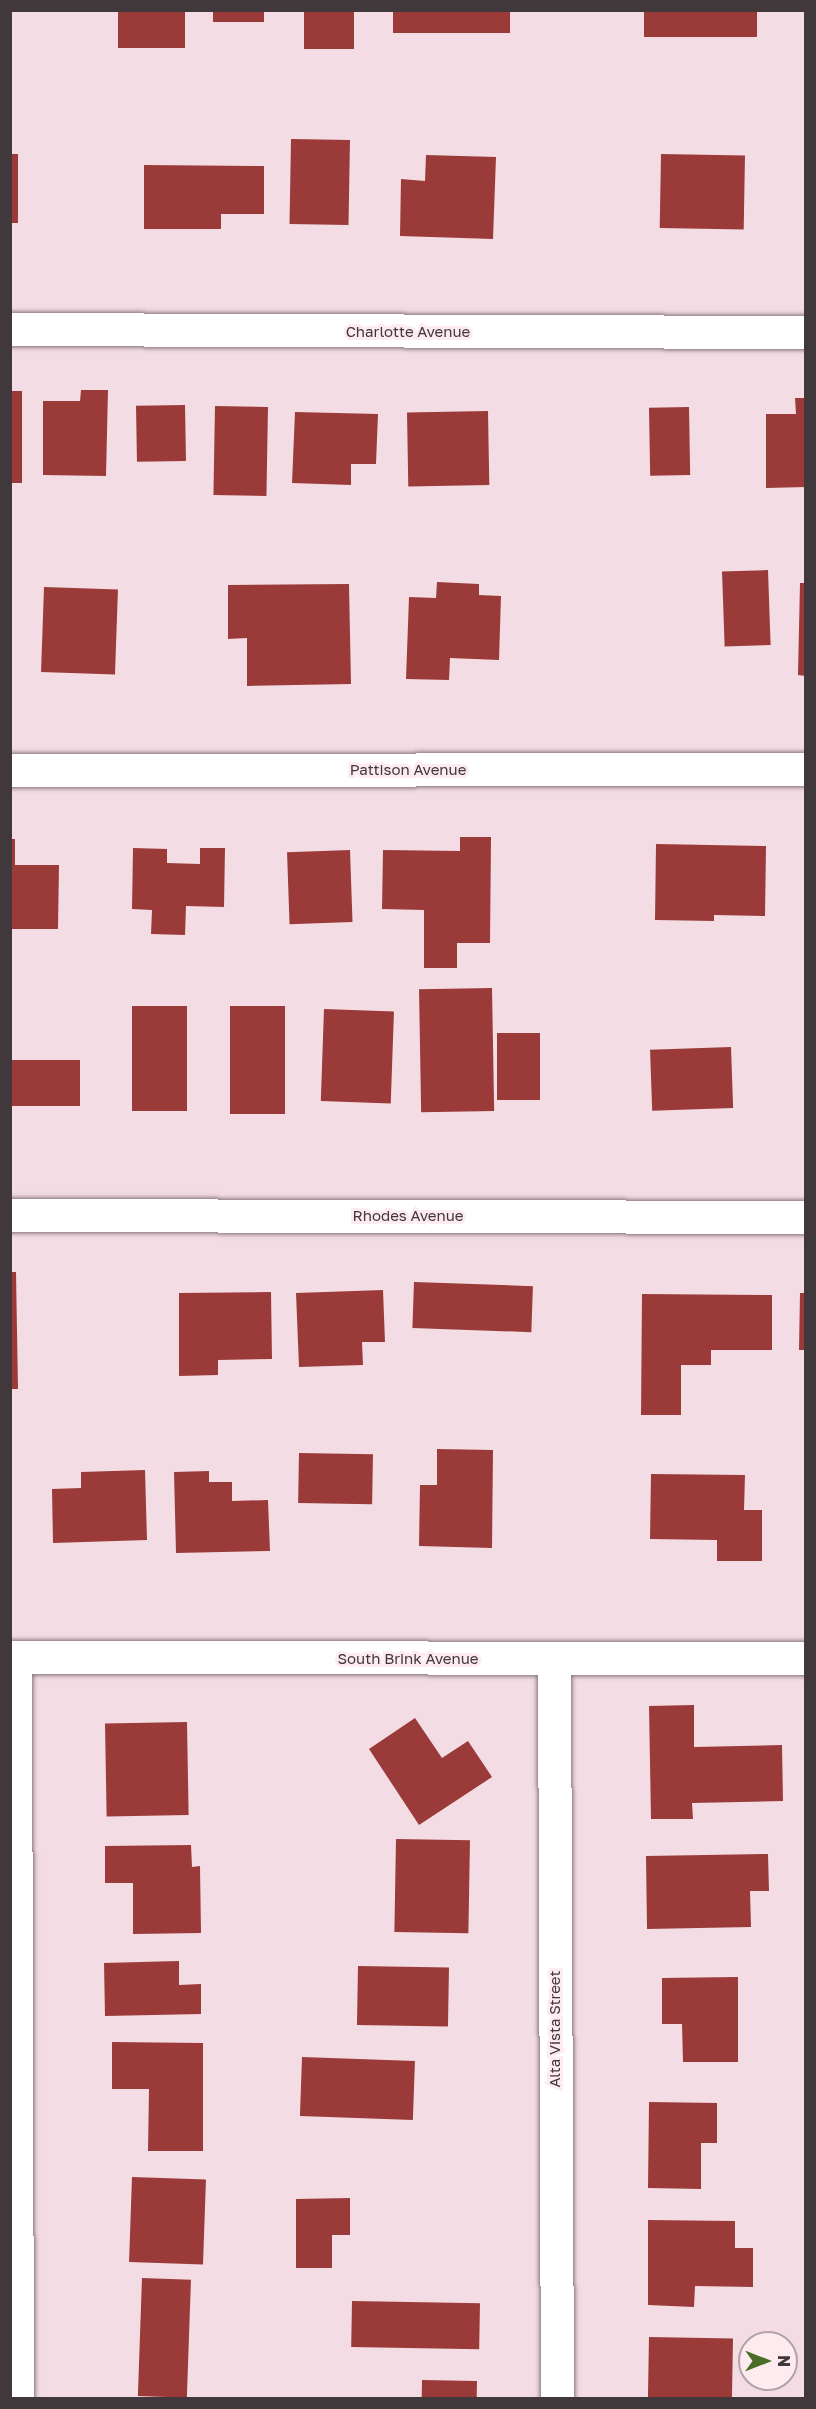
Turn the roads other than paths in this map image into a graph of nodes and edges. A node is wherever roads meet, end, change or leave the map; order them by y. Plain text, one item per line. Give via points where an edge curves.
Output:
1 (10, 329) edge
2 (806, 332) edge
3 (806, 769) edge
4 (10, 770) edge
5 (10, 1215) edge
6 (806, 1217) edge
7 (13, 1657) edge
8 (806, 1658) edge
9 (554, 1660) junction
10 (16, 2398) edge
11 (557, 2398) edge

1 - 2 street, Charlotte Avenue
3 - 4 street, Pattison Avenue
5 - 6 street, Rhodes Avenue
7 - 9 street, South Brink Avenue
7 - 10 street
8 - 9 street, South Brink Avenue
9 - 11 street, Alta Vista Street

